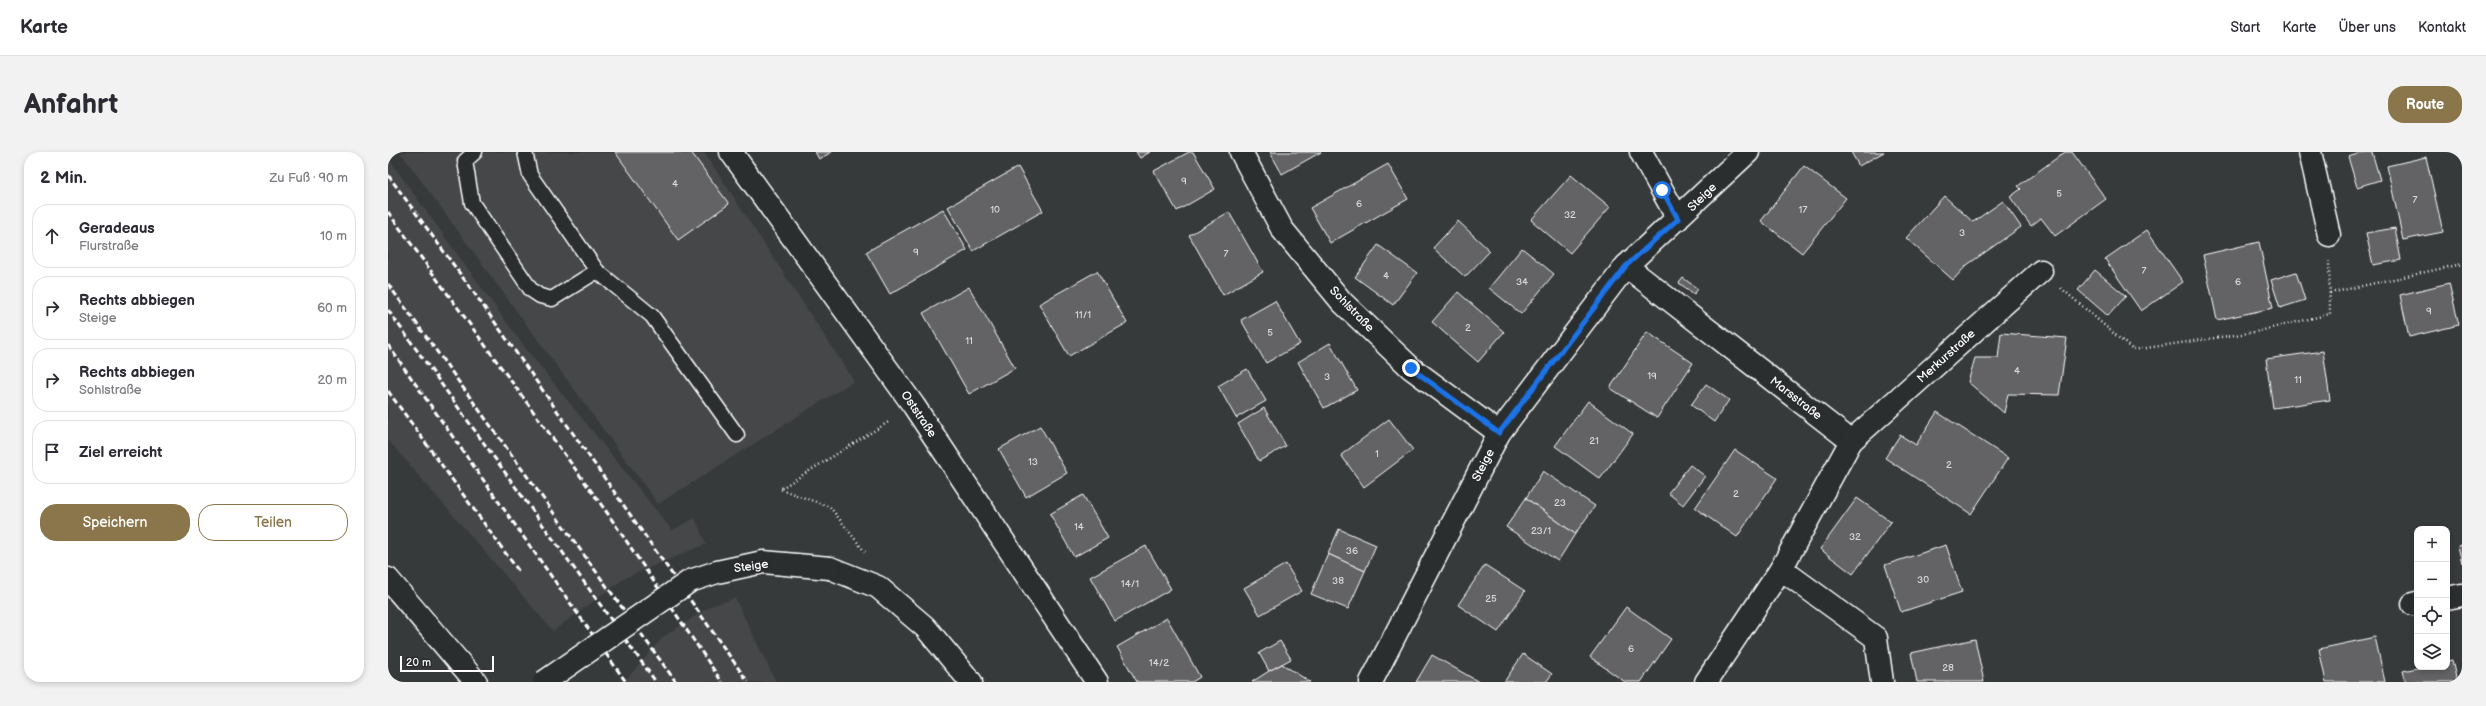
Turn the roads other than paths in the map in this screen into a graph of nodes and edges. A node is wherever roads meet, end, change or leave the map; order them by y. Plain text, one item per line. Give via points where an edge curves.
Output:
1 (475, 152) edge
2 (525, 152) edge
3 (731, 152) edge
4 (1241, 152) edge
5 (1642, 152) edge
6 (1748, 152) edge
7 (2310, 152) edge
8 (1678, 219) junction
9 (2329, 235) road end
10 (1626, 266) junction
11 (2041, 270) road end
12 (597, 271) junction
13 (1499, 433) junction
14 (737, 435) dead end
15 (1851, 441) junction
16 (1781, 569) junction
17 (388, 579) edge
18 (2462, 595) edge
19 (2450, 597) edge
20 (476, 682) edge
21 (544, 682) edge
22 (971, 682) edge
23 (1097, 682) edge
24 (1371, 682) edge
25 (1706, 682) edge
26 (1882, 682) edge

1 - 12 lane via 465,161 472,203 532,290 552,299
2 - 12 lane via 530,175
3 - 23 street, Oststraße via 914,406
4 - 13 street, Sohlstraße via 1282,229 1342,302 1411,368
5 - 8 street
6 - 8 street, Steige
7 - 9 street
8 - 10 street, Steige
10 - 13 street, Steige
10 - 15 street, Marsstraße
11 - 15 street, Merkurstraße
12 - 14 lane via 652,316
13 - 24 street, Steige
15 - 16 street
16 - 25 street
16 - 26 street via 1876,638
17 - 20 street
18 - 19 street
21 - 22 street, Steige, bridge via 690,581 763,562 830,568 878,587 925,627

